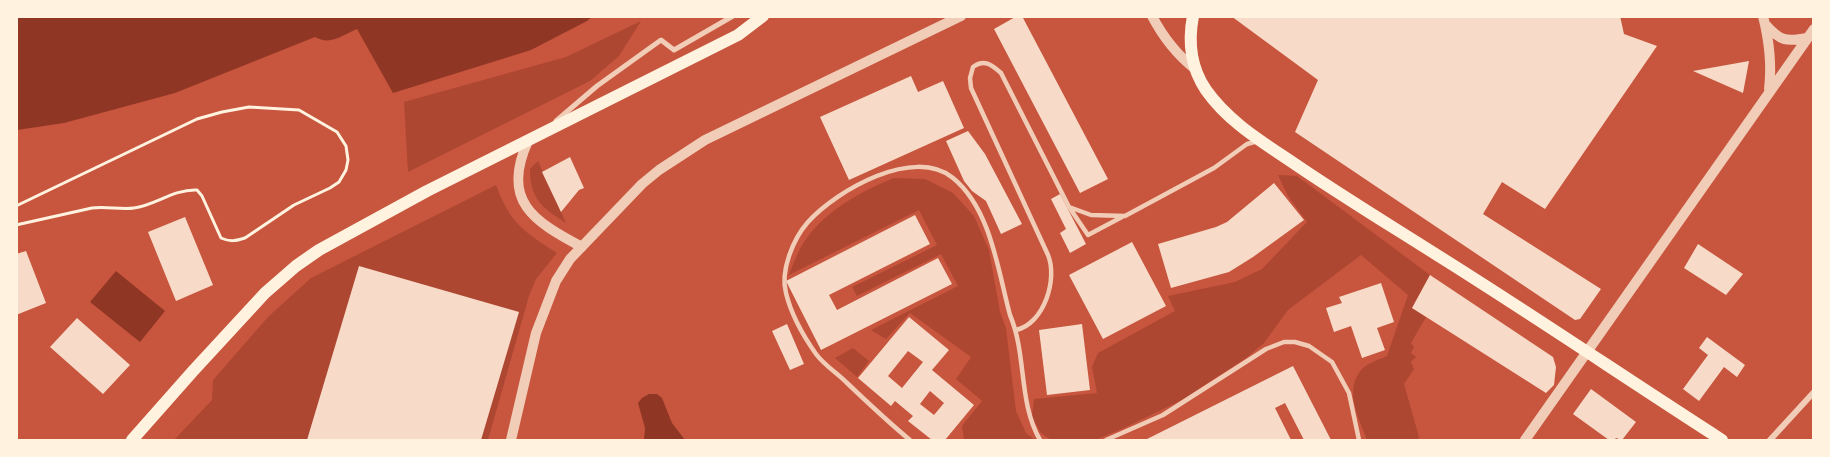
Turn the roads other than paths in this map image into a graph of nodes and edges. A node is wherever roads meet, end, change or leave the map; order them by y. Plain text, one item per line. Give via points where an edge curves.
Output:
1 (733, 16) edge
2 (763, 16) edge
3 (961, 16) edge
4 (1152, 16) edge
5 (1193, 16) edge
6 (1764, 20) edge
7 (1810, 34) edge
8 (1195, 69) junction
9 (1769, 92) junction
10 (533, 139) junction
11 (1260, 141) junction
12 (1069, 207) junction
13 (1125, 216) junction
14 (582, 247) junction
15 (1016, 330) junction
16 (1588, 352) junction
17 (1814, 392) edge
18 (132, 441) edge
19 (511, 441) edge
20 (910, 441) edge
21 (1040, 441) edge
22 (1106, 441) edge
23 (1359, 441) edge
24 (1525, 441) edge
25 (1722, 441) edge
26 (1770, 441) edge

1 - 10 street via 674,50 662,40 597,86
2 - 10 main road via 738,35
3 - 14 street via 705,140 642,184
4 - 8 street via 1180,58
5 - 8 main road via 1190,47
6 - 7 street via 1784,40
6 - 9 street via 1771,74
7 - 9 street
8 - 11 main road via 1222,108
9 - 16 street
10 - 14 street via 521,158 517,175 523,201 543,225
10 - 18 main road via 348,233 297,266 248,310
11 - 13 lane via 1247,144 1214,168
11 - 16 main road
12 - 13 lane via 1091,215
12 - 13 lane via 1088,235
12 - 15 lane via 1001,73 988,63 977,64 971,71 971,88 1052,266 1049,289 1036,318
14 - 19 street via 556,281 544,308
15 - 20 lane via 981,213 953,178 938,169 901,167 835,199 808,223 792,249 784,273 786,293 797,320 818,357
15 - 21 lane via 1027,410
16 - 24 street
16 - 25 main road
17 - 26 street
22 - 23 lane via 1163,416 1266,349 1295,342 1309,346 1332,362 1349,393

